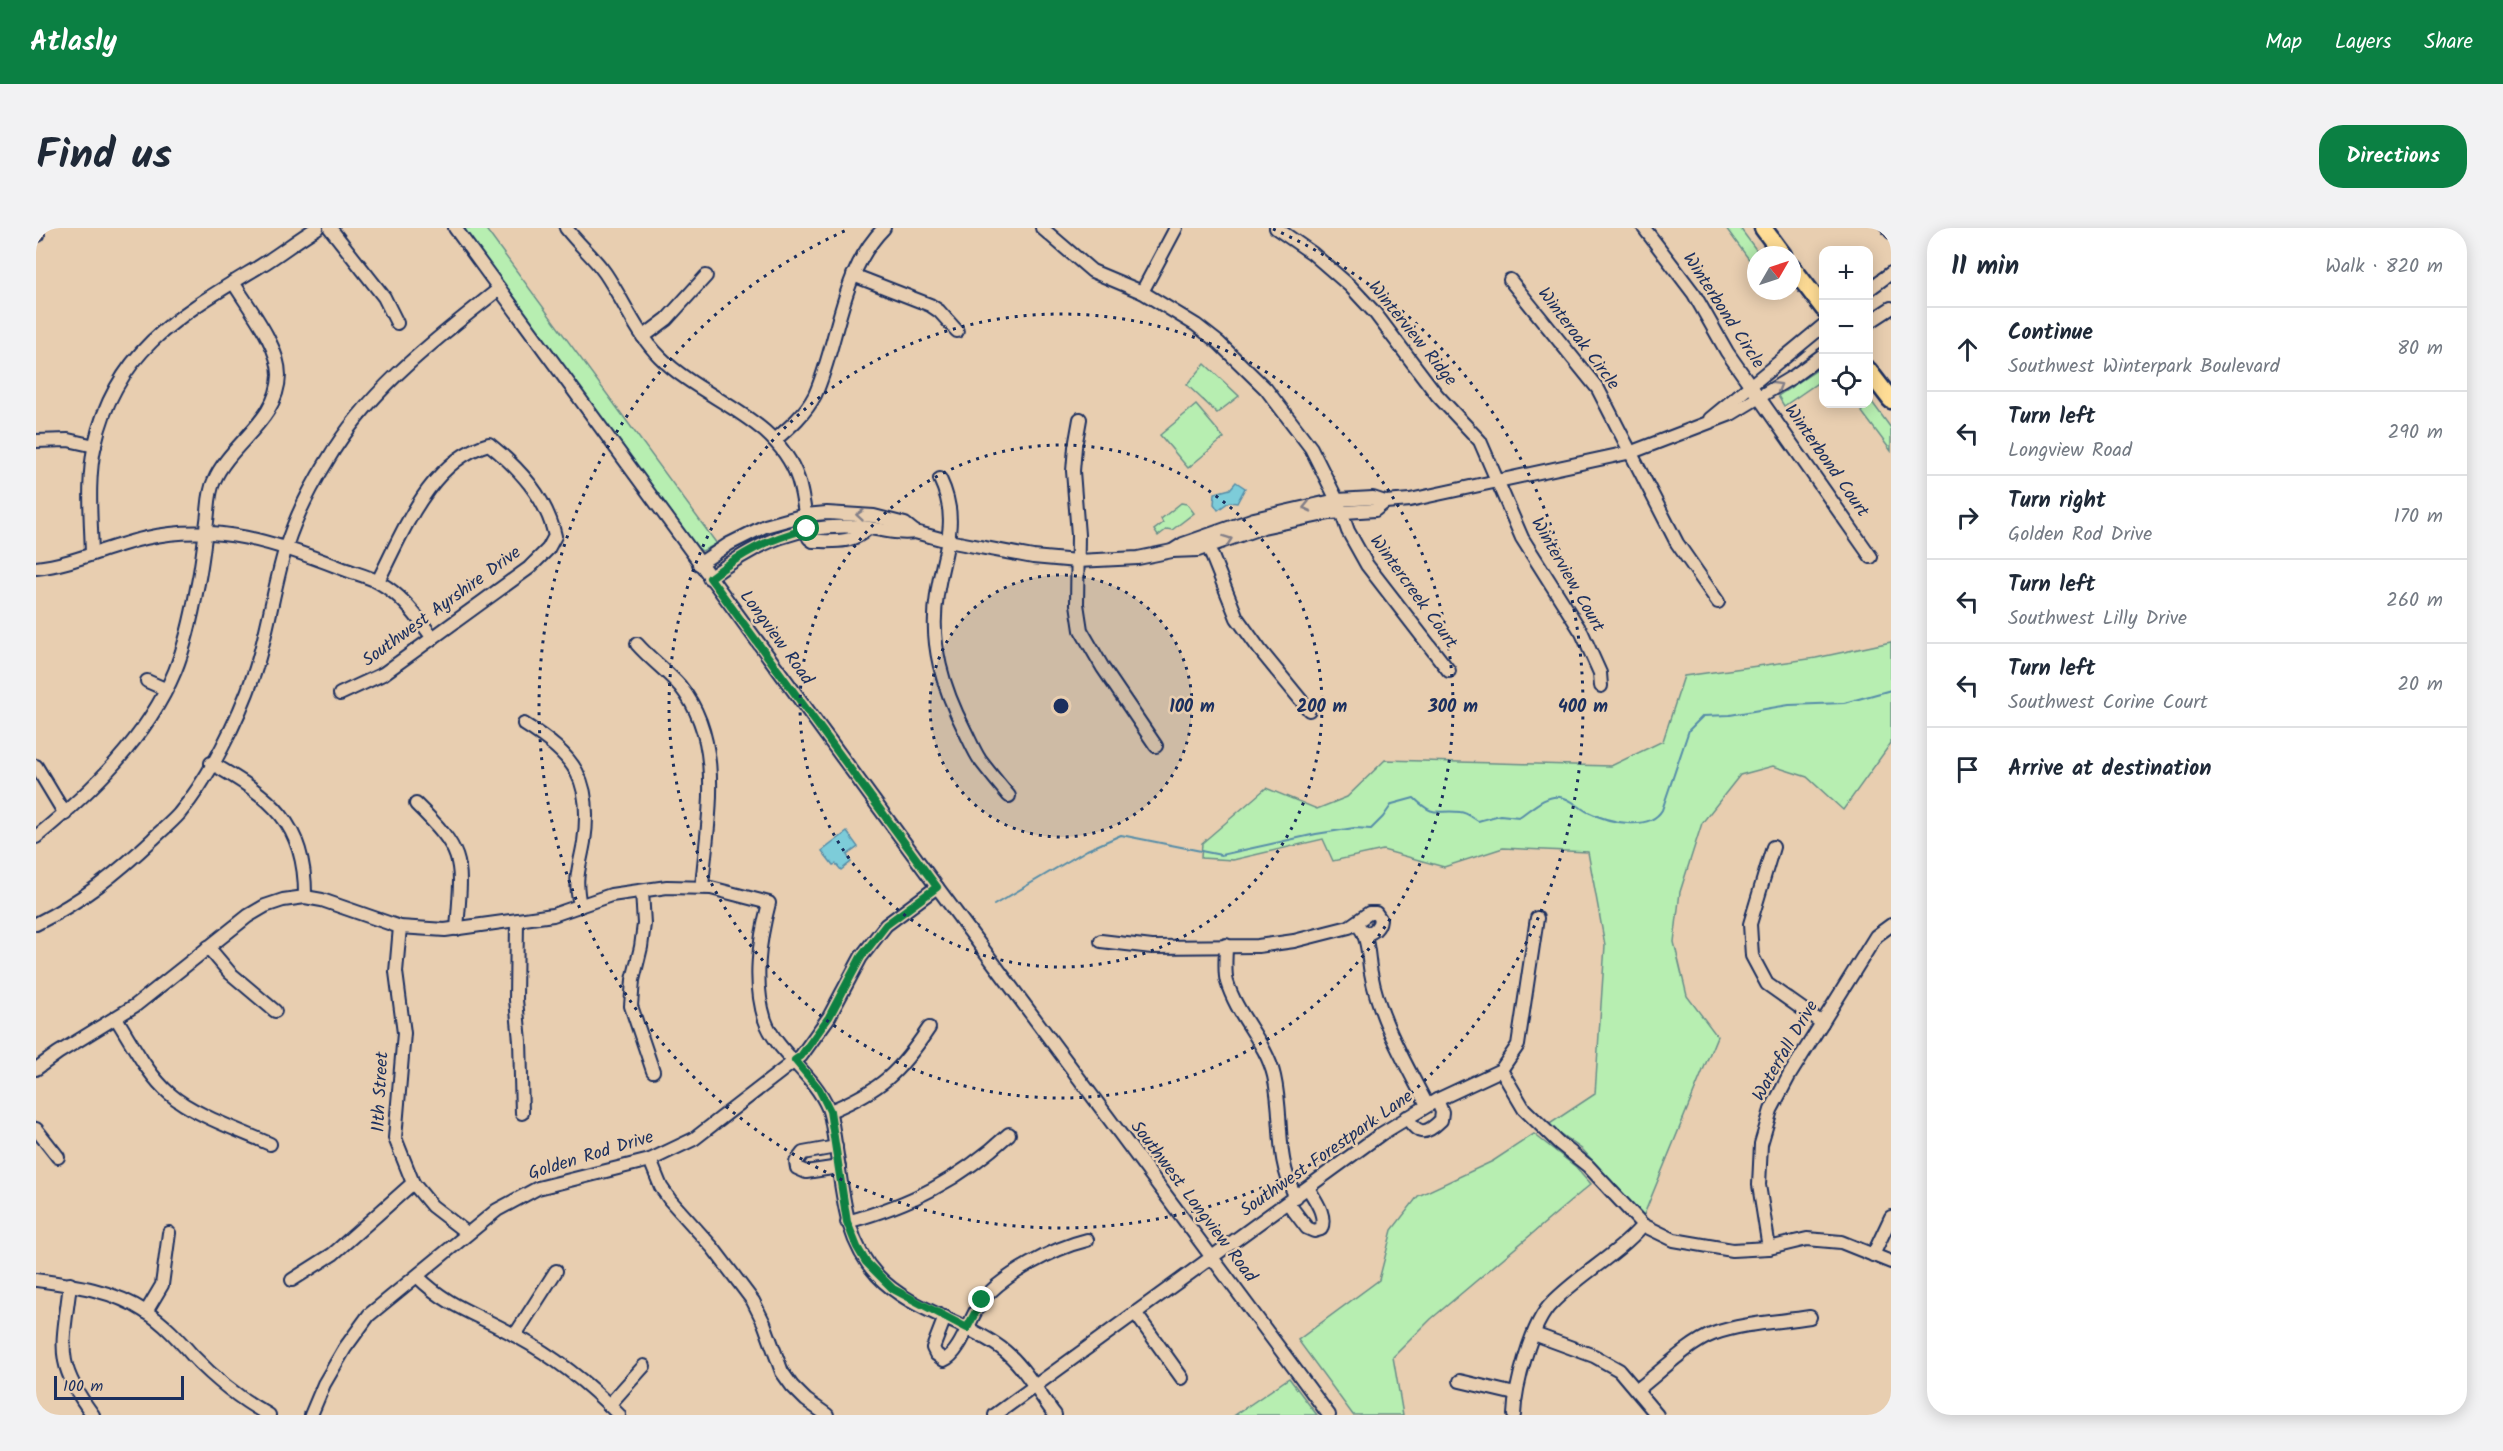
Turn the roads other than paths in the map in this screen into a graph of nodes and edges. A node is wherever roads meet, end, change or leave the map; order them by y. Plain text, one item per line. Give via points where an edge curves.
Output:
1 (317, 228) edge
2 (330, 228) edge
3 (455, 228) edge
4 (566, 228) edge
5 (884, 228) edge
6 (1042, 228) edge
7 (1176, 228) edge
8 (1276, 228) edge
9 (1644, 228) edge
10 (1763, 228) edge
11 (1888, 228) edge
12 (1891, 232) edge
13 (1776, 246) edge
14 (1891, 273) edge
15 (853, 275) junction
16 (706, 276) dead end
17 (1801, 279) edge
18 (1510, 280) dead end
19 (233, 282) junction
20 (1873, 287) edge
21 (499, 289) junction
22 (1142, 292) junction
23 (1819, 302) edge
24 (1891, 308) edge
25 (1873, 320) edge
26 (397, 323) dead end
27 (1819, 330) edge
28 (957, 331) dead end
29 (643, 338) junction
30 (1819, 358) edge
31 (1873, 375) edge
32 (1751, 386) junction
33 (1759, 398) junction
34 (1891, 400) edge
35 (1080, 419) dead end
36 (1707, 422) junction
37 (775, 440) junction
38 (36, 441) edge
39 (94, 446) junction
40 (1632, 452) junction
41 (940, 479) dead end
42 (1499, 481) junction
43 (1339, 506) junction
44 (805, 515) junction
45 (807, 529) junction
46 (206, 532) junction
47 (915, 532) junction
48 (948, 542) junction
49 (1206, 542) junction
50 (286, 546) junction
51 (92, 554) junction
52 (1871, 557) dead end
53 (1077, 561) junction
54 (699, 564) junction
55 (36, 568) edge
56 (710, 578) junction
57 (378, 581) junction
58 (1719, 602) dead end
59 (433, 639) junction
60 (637, 644) dead end
61 (1449, 670) dead end
62 (147, 681) dead end
63 (1601, 686) dead end
64 (165, 689) junction
65 (340, 694) dead end
66 (1309, 710) dead end
67 (524, 724) dead end
68 (1156, 746) dead end
69 (212, 763) junction
70 (36, 766) edge
71 (1009, 796) dead end
72 (416, 804) dead end
73 (64, 814) junction
74 (36, 837) edge
75 (1773, 847) dead end
76 (702, 887) junction
77 (937, 887) junction
78 (642, 891) junction
79 (305, 897) junction
80 (580, 906) junction
81 (1537, 918) dead end
82 (517, 921) junction
83 (36, 924) edge
84 (1891, 925) edge
85 (400, 927) junction
86 (1349, 927) junction
87 (457, 929) junction
88 (1364, 935) junction
89 (1101, 941) dead end
90 (1226, 945) junction
91 (208, 948) junction
92 (1029, 1010) joint
93 (275, 1011) dead end
94 (116, 1018) junction
95 (1822, 1023) junction
96 (928, 1028) dead end
97 (795, 1060) junction
98 (36, 1070) edge
99 (1502, 1070) junction
100 (653, 1071) dead end
101 (1432, 1102) junction
102 (830, 1111) junction
103 (522, 1113) dead end
104 (1407, 1117) junction
105 (36, 1129) edge
106 (1009, 1134) dead end
107 (270, 1144) dead end
108 (836, 1147) junction
109 (58, 1157) dead end
110 (650, 1160) junction
111 (839, 1167) junction
112 (412, 1183) junction
113 (1308, 1188) junction
114 (1292, 1200) junction
115 (1891, 1217) edge
116 (847, 1222) junction
117 (1643, 1225) junction
118 (169, 1233) dead end
119 (466, 1233) junction
120 (1087, 1239) dead end
121 (1769, 1248) junction
122 (1873, 1255) junction
123 (1212, 1258) junction
124 (1891, 1262) edge
125 (556, 1271) dead end
126 (418, 1276) junction
127 (36, 1280) edge
128 (292, 1280) dead end
129 (70, 1284) junction
130 (146, 1312) junction
131 (1136, 1314) junction
132 (945, 1317) junction
133 (1810, 1317) dead end
134 (967, 1328) junction
135 (1534, 1334) junction
136 (515, 1335) junction
137 (644, 1366) dead end
138 (1182, 1378) dead end
139 (1460, 1381) dead end
140 (1034, 1387) junction
141 (1637, 1390) junction
142 (1515, 1394) junction
143 (609, 1405) junction
144 (93, 1415) edge
145 (269, 1415) edge
146 (311, 1415) edge
147 (619, 1415) edge
148 (827, 1415) edge
149 (995, 1415) edge
150 (1055, 1415) edge
151 (1329, 1415) edge
152 (1514, 1415) edge
153 (1657, 1415) edge

1 - 19 street
2 - 26 street via 384,297
3 - 21 street, Longview Road
4 - 29 street via 606,274
5 - 15 street via 869,245
6 - 22 street, Wintercreek Court via 1092,271
7 - 22 street
8 - 42 street, Winterview Ridge via 1312,253 1374,312 1437,395 1474,433
9 - 32 street, Winterbond Circle via 1694,294
10 - 13 main road
11 - 12 street
14 - 20 street
15 - 28 street via 930,305
15 - 37 street via 815,395 799,418
16 - 29 street via 667,319
17 - 23 main road
18 - 40 street, Winteroak Circle via 1598,389
19 - 39 street via 162,329 147,345 112,393
19 - 46 street via 268,339 279,377 269,409 214,480
21 - 50 street via 418,353 360,412 327,461
21 - 54 street, Longview Road
22 - 43 street, Wintercreek Court via 1219,343 1266,390 1311,448
24 - 25 street
27 - 32 street
29 - 37 street via 673,369
33 -> 30 street
31 - 34 main road
32 - 33 street, Winterbond Court
32 - 36 street
33 - 36 street
33 - 52 street, Winterbond Court
35 - 53 street via 1073,471
36 - 40 street
37 - 44 street via 798,479
38 - 39 street via 68,440
39 - 51 street
40 - 42 street
40 - 58 street, Winteroak Circle via 1677,543
41 - 48 street via 949,499
42 - 43 street via 1410,500 1385,502 1372,498
42 - 63 street, Winterview Court via 1522,538 1582,633 1600,674
43 - 49 street
43 - 61 street, Wintercreek Court via 1367,566
44 - 45 street
47 -> 44 street via 905,524 874,516
44 - 54 street via 747,534
45 - 47 street via 836,526
45 - 56 street via 767,541
46 - 50 street
46 - 51 street via 145,538
46 - 64 street via 186,637
47 - 48 street
48 - 53 street
48 - 71 street via 933,629 945,688 979,759
49 - 53 street via 1185,553
49 - 66 street via 1237,618
50 - 57 street
50 - 69 street via 254,673
51 - 55 street
53 - 68 street via 1081,630
54 - 56 street, Longview Road
56 - 77 street, Longview Road
57 - 59 street via 411,609
57 - 59 street, Southwest Ayrshire Drive via 425,494 442,473 474,448 489,444 513,464 536,492 555,536 529,568
59 - 65 street, Southwest Ayrshire Drive via 383,674
60 - 76 street via 680,686 707,738 711,769
62 - 64 street
64 - 73 street via 118,760
67 - 80 street via 553,743 583,782 586,814 576,883
69 - 79 street via 266,798 284,818 300,849
69 - 83 street via 178,814 129,861 66,909
70 - 73 street
72 - 87 street via 450,839 458,857 461,877
73 - 74 street
75 - 95 street via 1750,924 1752,956 1767,984
76 - 78 street
76 - 97 street via 769,903 758,962 760,993 765,1021
77 - 92 street, Longview Road
77 - 97 street, Golden Rod Drive via 886,925 861,957 829,1017
78 - 80 street via 611,895
78 - 100 street via 644,924 631,1006
79 - 85 street
79 - 91 street via 265,906
80 - 82 street
81 - 99 street via 1518,1045
82 - 87 street
82 - 103 street via 516,1000
84 - 95 street, Waterfall Drive via 1876,936
85 - 87 street
85 - 112 street, 11th Street via 396,972 404,1033 395,1138
86 - 88 street via 1357,927
86 - 88 street via 1369,913 1376,913 1379,926
86 - 90 street via 1294,941
88 - 101 street via 1371,977 1384,1014
89 - 90 street via 1152,947
90 - 114 street via 1226,980 1274,1075 1280,1155
91 - 93 street via 230,973
91 - 94 street
92 - 123 street, Southwest Longview Road
94 - 98 street
94 - 107 street via 170,1094 191,1108
95 - 121 street, Waterfall Drive via 1771,1110 1761,1143 1759,1185
96 - 102 street via 908,1059 885,1082
97 - 102 street via 819,1089
97 - 110 street, Golden Rod Drive via 694,1139
99 - 101 street, Southwest Forestpark Lane
99 - 117 street via 1524,1109 1588,1166
101 - 104 street, Southwest Forestpark Lane
101 - 104 street via 1442,1112 1441,1120 1428,1131 1413,1128
102 - 108 street
104 - 113 street, Southwest Forestpark Lane
105 - 109 street
106 - 116 street via 972,1166 928,1193
108 - 111 street
108 - 111 street via 803,1153 796,1162 797,1168 806,1172
110 - 119 street, Golden Rod Drive via 538,1188 497,1210
110 - 148 street via 670,1200 753,1301 792,1386
111 - 116 street
112 - 119 street, 11th Street via 432,1206
112 - 128 street via 333,1254
113 - 114 street, Southwest Forestpark Lane
113 - 114 street via 1322,1213 1324,1222 1320,1229 1307,1228
114 - 123 street, Southwest Forestpark Lane
115 - 122 street
116 - 132 street via 857,1247 878,1276 907,1298
117 - 121 street via 1674,1240 1732,1250
117 - 135 street via 1628,1242 1550,1304
118 - 130 street via 162,1285
119 - 126 street, Golden Rod Drive
120 - 134 street via 1048,1253 992,1291
121 - 122 street via 1807,1239 1841,1242
122 - 124 street
123 - 131 street, Southwest Forestpark Lane
123 - 151 street, Southwest Longview Road
125 - 136 street
126 - 136 street via 449,1304
126 - 146 street, Golden Rod Drive via 369,1315 335,1366
127 - 129 street
129 - 130 street via 99,1291
129 - 144 street via 62,1351 64,1365 72,1386
130 - 145 street via 216,1378
131 - 138 street
131 - 140 street, Southwest Forestpark Lane
132 - 134 street
132 - 134 street via 933,1348 944,1360
133 - 141 street via 1744,1326 1712,1335
134 - 140 street via 1005,1352
135 - 141 street via 1594,1356 1619,1370
135 - 142 street
136 - 143 street
137 - 143 street
139 - 142 street
140 - 149 street, Southwest Forestpark Lane
140 - 150 street
141 - 153 street
142 - 152 street
143 - 147 street

